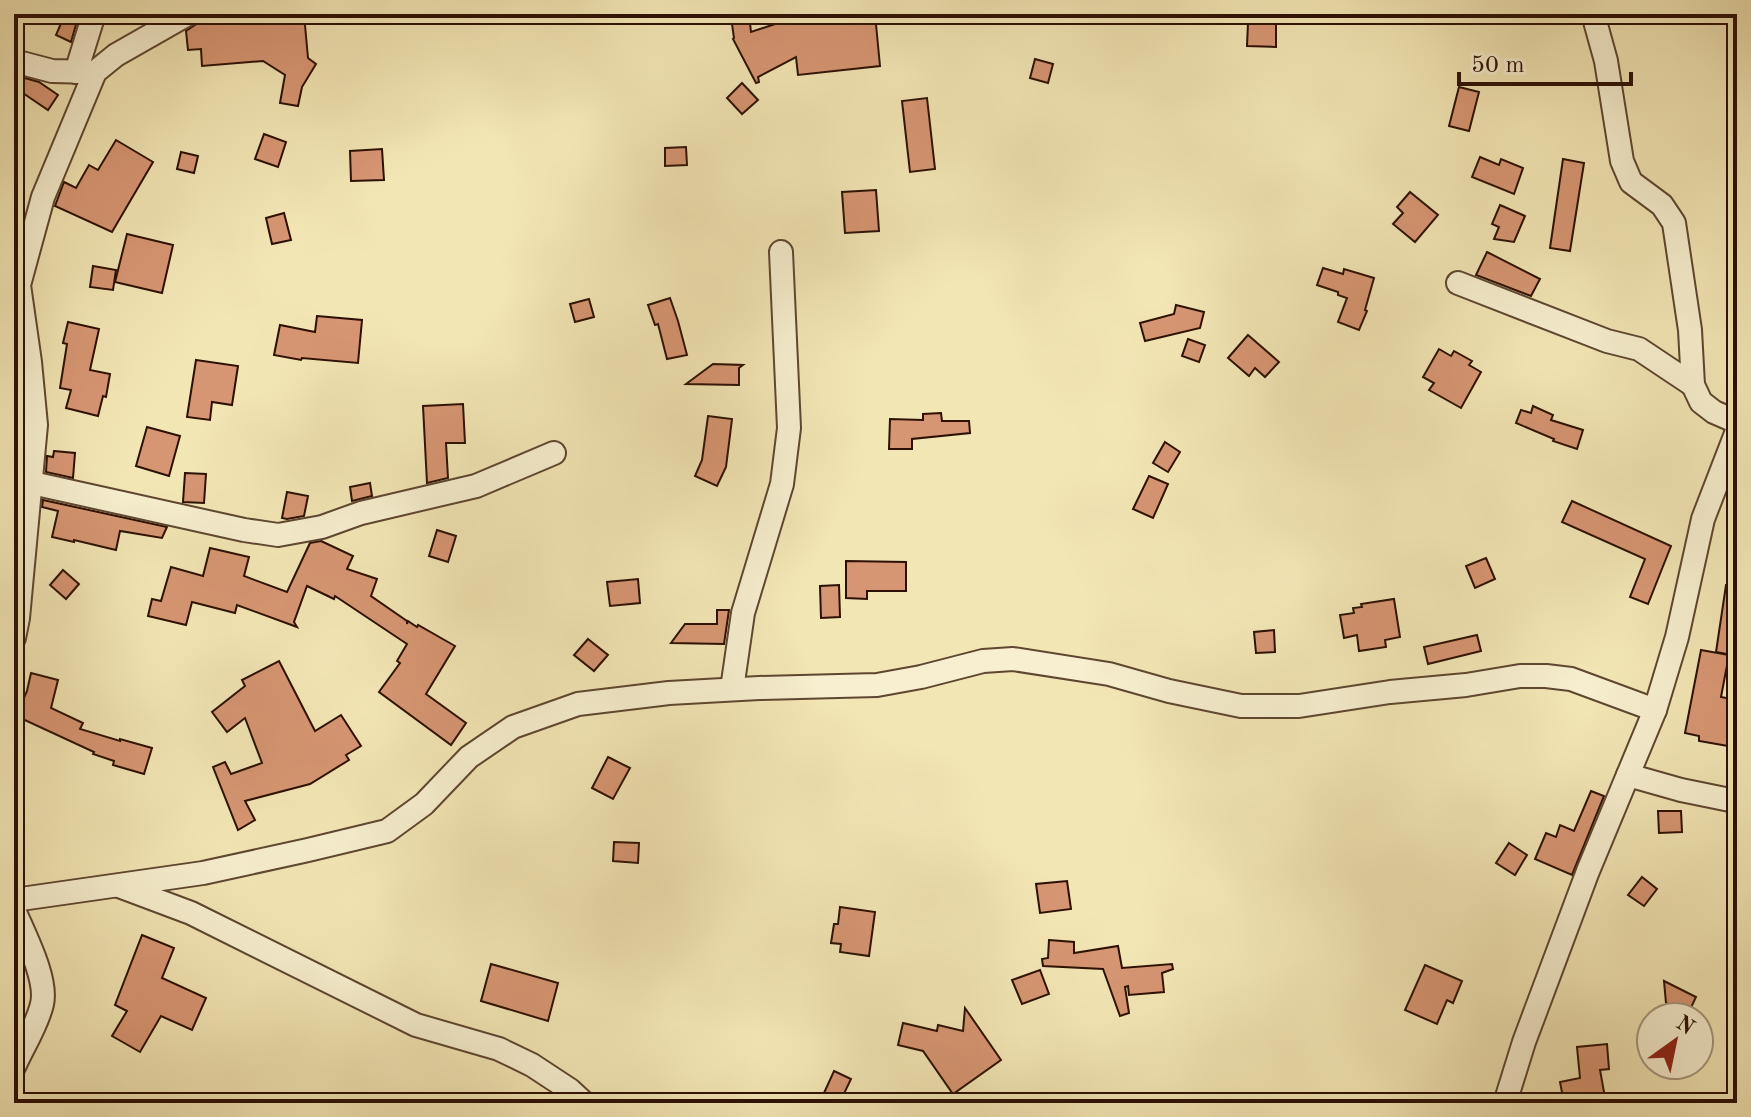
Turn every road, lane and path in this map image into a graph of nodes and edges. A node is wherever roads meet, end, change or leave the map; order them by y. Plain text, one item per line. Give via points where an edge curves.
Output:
1 (94, 14) edge
2 (188, 14) edge
3 (1593, 14) edge
4 (14, 61) edge
5 (86, 72) junction
6 (781, 252) dead end
7 (1458, 283) dead end
8 (1693, 385) junction
9 (1737, 405) edge
10 (1737, 413) edge
11 (1737, 422) edge
12 (1737, 431) edge
13 (554, 453) dead end
14 (32, 483) junction
15 (14, 638) edge
16 (732, 689) junction
17 (1655, 710) junction
18 (1628, 775) junction
19 (1737, 799) edge
20 (118, 885) junction
21 (14, 900) edge
22 (14, 910) edge
23 (14, 1067) edge
24 (584, 1103) edge
25 (1505, 1103) edge

1 - 5 street
2 - 5 street
3 - 8 street via 1622,161 1631,182 1662,205 1674,223
4 - 5 street via 52,71
5 - 14 street via 19,285 36,425
6 - 16 street via 789,428 782,484 743,613
7 - 8 street via 1639,349
8 - 11 street via 1701,402
9 - 10 street
12 - 17 street via 1703,519
13 - 14 street via 476,486 278,535
14 - 15 street
16 - 17 street via 877,685 1013,659 1109,674 1241,706 1299,706 1546,676 1571,679
16 - 20 street via 578,704 513,727 469,757 424,804 387,831 203,873
17 - 18 street
18 - 19 street
18 - 25 street via 1582,885
20 - 21 street
20 - 24 street via 191,913 416,1025 499,1049 532,1065
22 - 23 street via 43,1001

